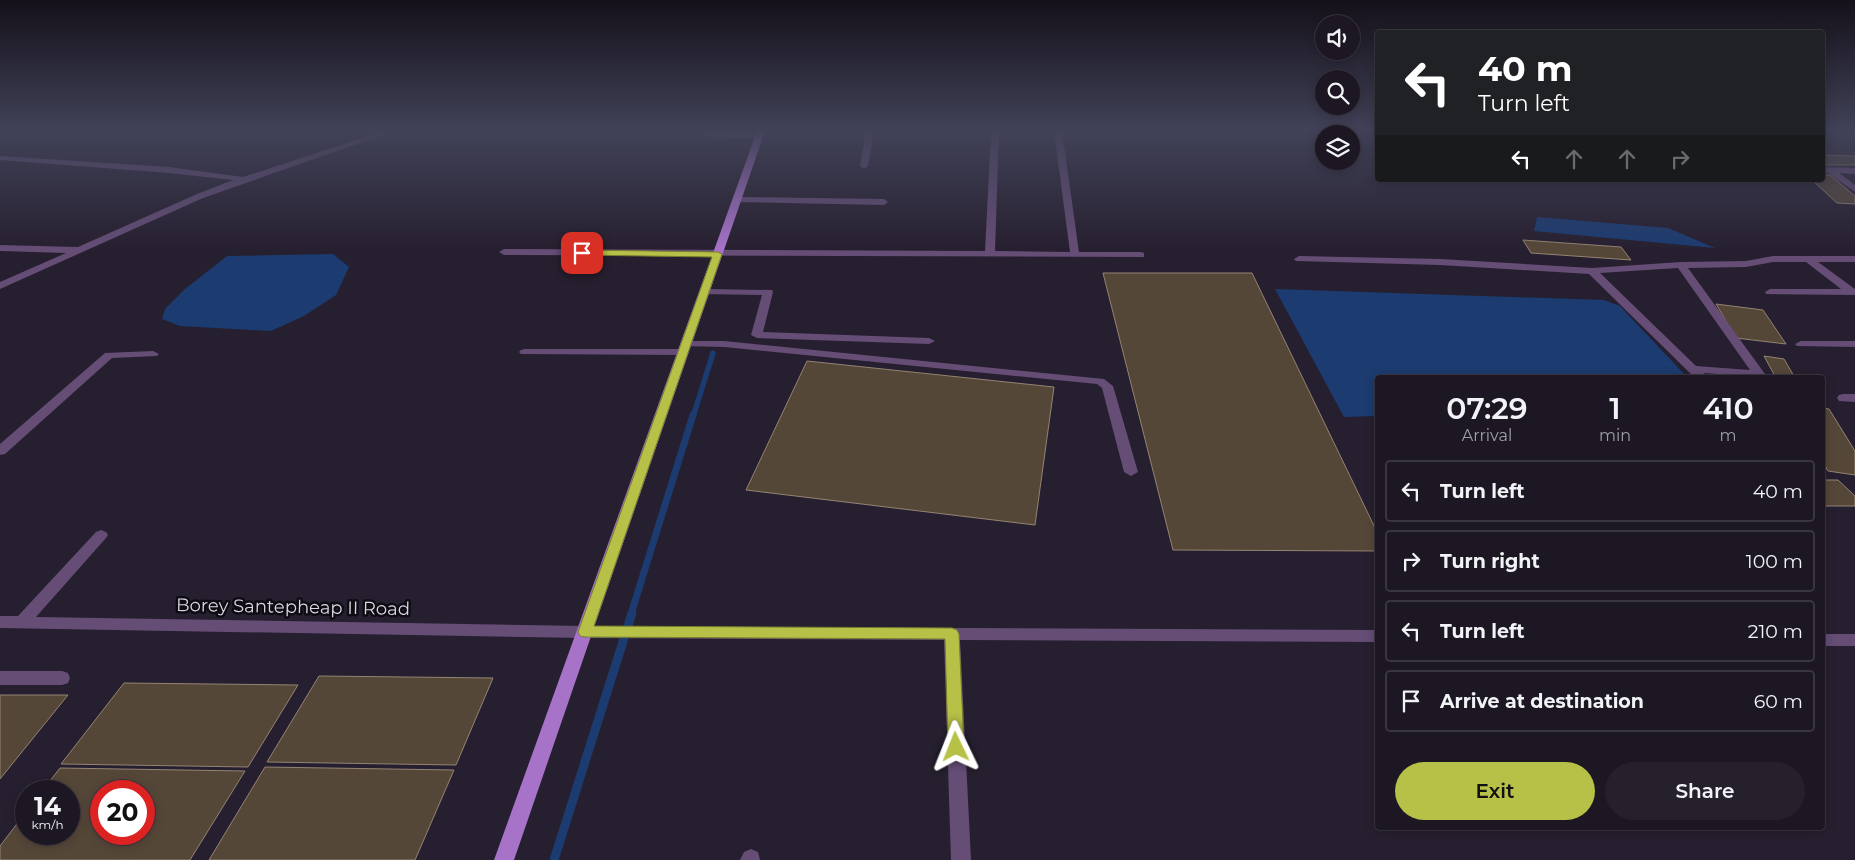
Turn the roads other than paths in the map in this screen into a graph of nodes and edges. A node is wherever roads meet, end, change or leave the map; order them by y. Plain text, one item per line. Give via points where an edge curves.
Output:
1 (179, 171) edge
2 (269, 171) edge
3 (747, 171) edge
4 (993, 171) edge
5 (1064, 171) edge
6 (1827, 171) edge
7 (245, 179) junction
8 (1855, 189) edge
9 (737, 200) junction
10 (884, 202) dead end
11 (0, 248) edge
12 (80, 250) junction
13 (504, 252) dead end
14 (718, 254) junction
15 (990, 255) junction
16 (1075, 255) junction
17 (1141, 255) dead end
18 (1300, 259) dead end
19 (1808, 259) junction
20 (1855, 259) edge
21 (1682, 265) junction
22 (1592, 272) junction
23 (0, 286) edge
24 (704, 292) junction
25 (1770, 292) dead end
26 (1854, 293) edge
27 (929, 341) dead end
28 (1801, 344) dead end
29 (1855, 344) edge
30 (684, 348) junction
31 (525, 352) dead end
32 (153, 354) dead end
33 (1698, 374) edge
34 (0, 451) edge
35 (1130, 472) dead end
36 (101, 535) dead end
37 (0, 622) edge
38 (22, 622) junction
39 (585, 632) junction
40 (952, 634) junction
41 (1375, 636) edge
42 (1825, 640) edge
43 (1855, 640) edge
44 (0, 678) edge
45 (62, 678) dead end
46 (504, 860) edge
47 (961, 860) edge

1 - 7 street
2 - 7 street
3 - 9 main road
4 - 15 street
5 - 16 street
6 - 8 street
7 - 12 street
9 - 10 street
9 - 14 main road
11 - 12 street
12 - 23 street
13 - 14 street
14 - 15 street
14 - 24 main road
15 - 16 street
16 - 17 street
18 - 22 street via 1440,262
19 - 20 street
19 - 21 street
19 - 26 street
21 - 22 street
21 - 33 street via 1760,374
22 - 33 street
24 - 27 street via 768,292 757,335
24 - 30 main road
25 - 26 street
28 - 29 street
30 - 31 street
30 - 35 street via 724,344 1100,381 1107,386
30 - 39 main road
32 - 34 street via 109,354
36 - 38 street
37 - 38 street, Borey Santepheap II Road
38 - 39 street, Borey Santepheap II Road
39 - 40 street, Borey Santepheap II Road
39 - 46 main road
40 - 41 street, Borey Santepheap II Road
40 - 47 street
42 - 43 street
44 - 45 street

